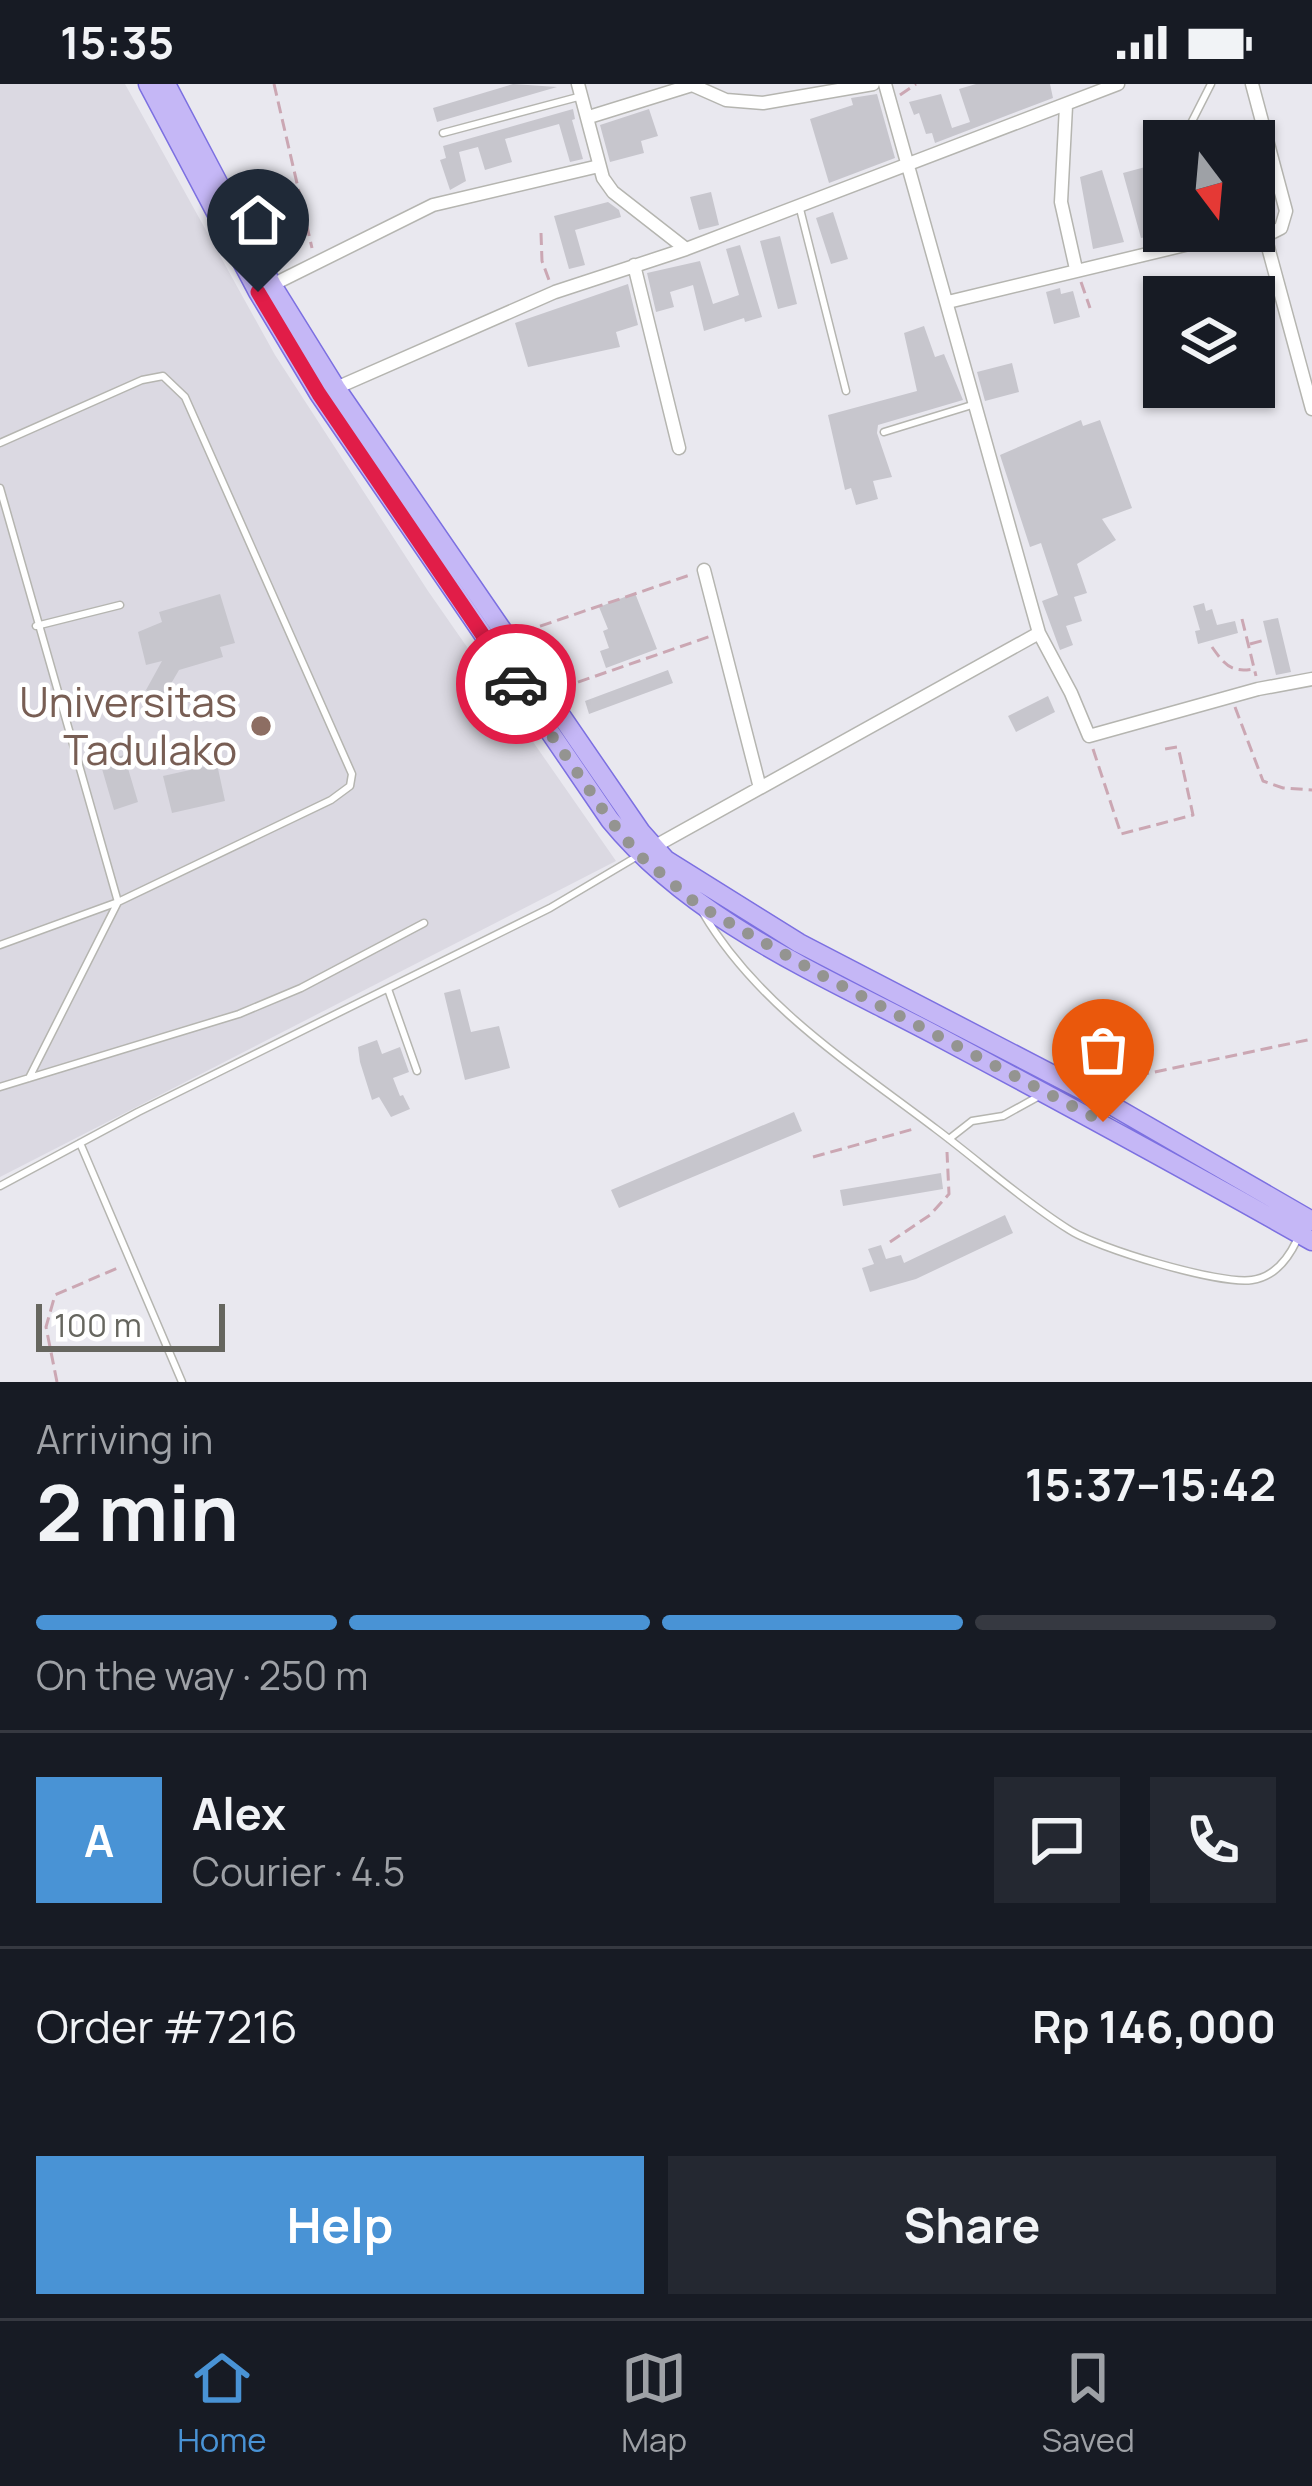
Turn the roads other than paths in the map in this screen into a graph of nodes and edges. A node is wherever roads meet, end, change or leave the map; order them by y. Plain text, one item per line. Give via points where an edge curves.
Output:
1 (148, 84) edge
2 (166, 84) edge
3 (692, 84) edge
4 (873, 84) edge
5 (885, 84) edge
6 (1080, 84) edge
7 (1118, 84) edge
8 (1211, 84) edge
9 (1252, 84) edge
10 (580, 90) edge
11 (1090, 95) junction
12 (1066, 106) junction
13 (589, 117) junction
14 (1193, 120) edge
15 (1262, 120) edge
16 (443, 133) dead end
17 (909, 162) junction
18 (599, 166) junction
19 (1275, 170) edge
20 (799, 205) junction
21 (1275, 227) edge
22 (686, 249) junction
23 (1148, 252) edge
24 (1265, 252) edge
25 (634, 265) junction
26 (1076, 268) junction
27 (265, 289) junction
28 (948, 302) junction
29 (336, 388) junction
30 (846, 391) dead end
31 (975, 404) junction
32 (1312, 409) edge
33 (884, 432) dead end
34 (0, 443) edge
35 (679, 448) dead end
36 (0, 488) edge
37 (704, 570) road end
38 (120, 604) dead end
39 (37, 626) junction
40 (1040, 633) junction
41 (1312, 679) edge
42 (760, 788) junction
43 (646, 851) junction
44 (118, 902) junction
45 (698, 905) junction
46 (424, 923) dead end
47 (0, 945) edge
48 (388, 988) junction
49 (418, 1071) dead end
50 (29, 1078) junction
51 (1037, 1082) junction
52 (0, 1088) edge
53 (949, 1139) junction
54 (80, 1143) junction
55 (0, 1186) edge
56 (1308, 1232) edge
57 (182, 1382) edge

1 - 27 main road
2 - 27 main road
3 - 4 street via 726,100 763,103
3 - 13 street
5 - 17 street
6 - 11 street
7 - 11 street
8 - 14 lane
9 - 15 street
10 - 13 street
10 - 16 lane
11 - 12 street
12 - 17 street
12 - 26 street via 1062,219
13 - 18 street
17 - 20 street
17 - 28 street
18 - 22 street via 613,192
18 - 27 street via 434,206
19 - 21 street via 1286,211
20 - 22 street
20 - 30 lane
22 - 25 street
23 - 26 street
24 - 32 street
25 - 29 street
25 - 35 street
26 - 28 street
27 - 29 main road
27 - 43 main road via 319,394 610,820
28 - 31 street
29 - 43 main road via 548,693
31 - 33 lane
31 - 40 street
34 - 44 lane via 142,380 163,376 175,384 350,763 343,795
36 - 39 lane
37 - 42 street
38 - 39 lane
39 - 44 lane
40 - 41 street via 1089,736
40 - 42 street
42 - 43 street
43 - 45 main road
43 - 48 lane
43 - 51 main road
44 - 47 lane
44 - 50 lane
45 - 51 main road
45 - 53 lane via 753,981 872,1085
46 - 50 lane via 239,1013
48 - 49 lane
48 - 54 lane
50 - 52 lane
51 - 53 lane via 1012,1112 972,1120
51 - 56 main road
51 - 56 main road via 1076,1088
53 - 56 lane via 1067,1229 1126,1255 1253,1280 1288,1261
54 - 55 lane
54 - 57 lane

